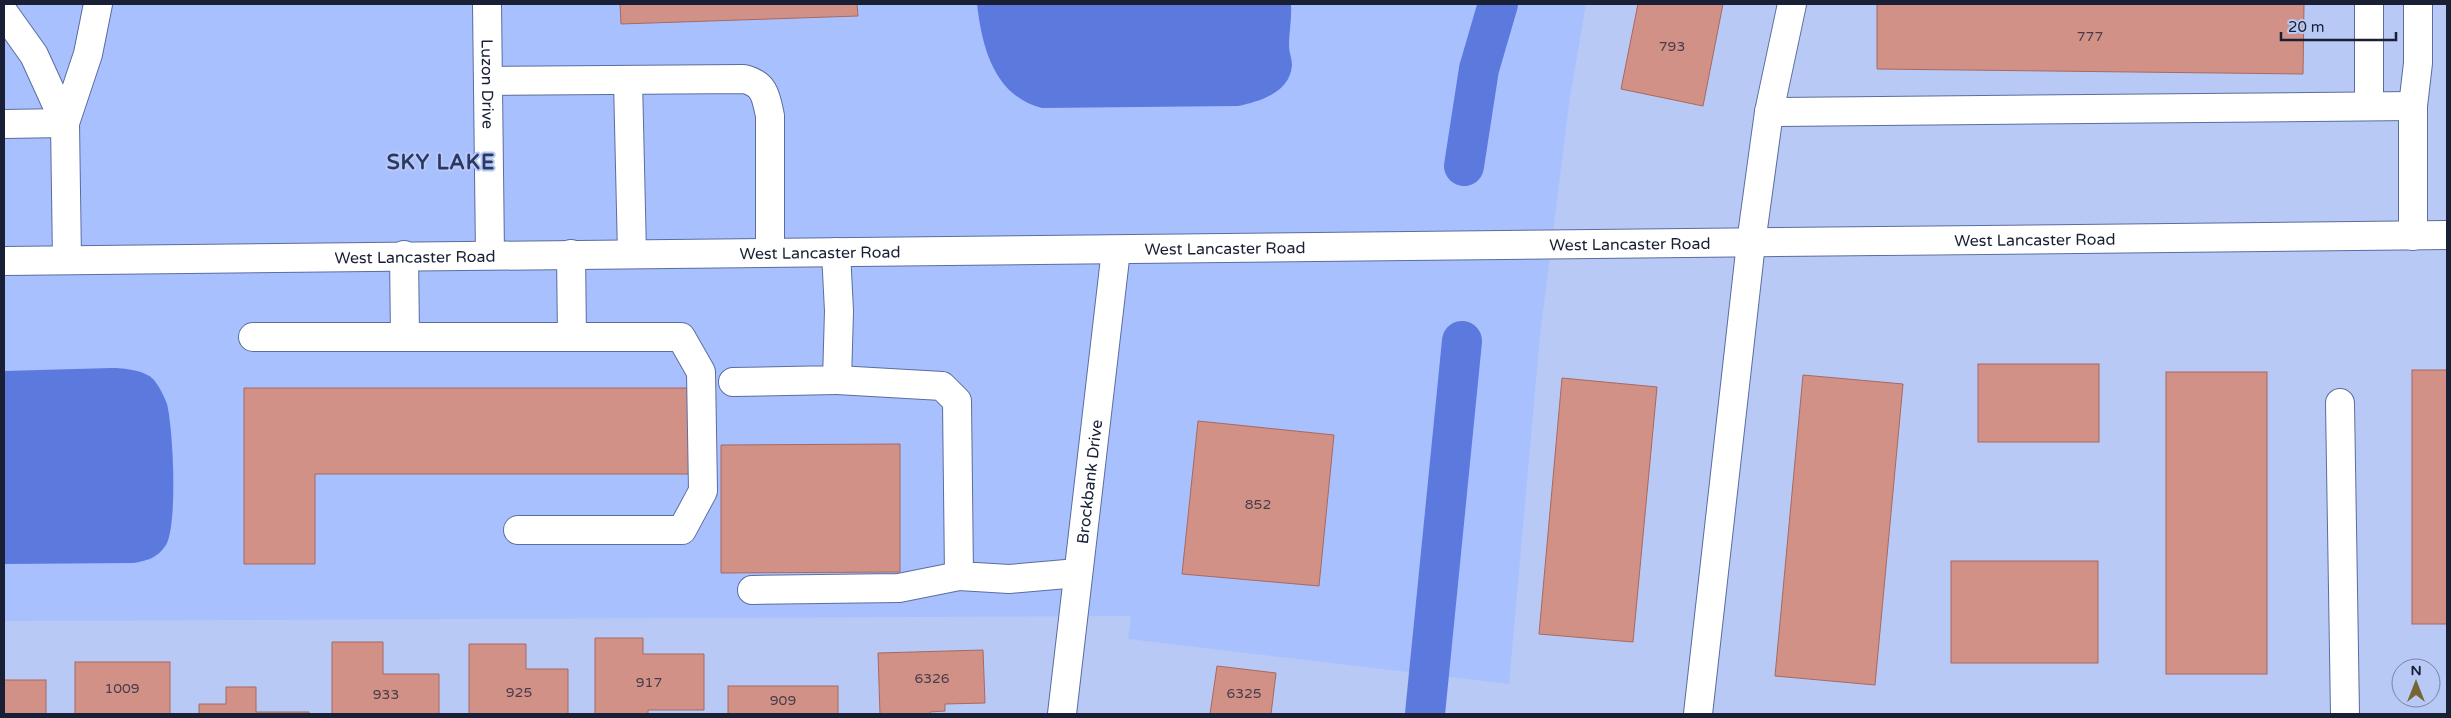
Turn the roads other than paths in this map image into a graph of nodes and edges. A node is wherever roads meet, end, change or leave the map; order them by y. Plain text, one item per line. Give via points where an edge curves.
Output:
1 (98, 4) edge
2 (487, 4) edge
3 (1792, 4) edge
4 (2369, 4) edge
5 (2418, 4) edge
6 (4, 13) edge
7 (628, 80) junction
8 (488, 81) junction
9 (2369, 105) junction
10 (2413, 106) junction
11 (1769, 112) junction
12 (65, 123) junction
13 (4, 124) edge
14 (2447, 235) edge
15 (2413, 236) junction
16 (1751, 243) junction
17 (1116, 250) junction
18 (770, 252) junction
19 (836, 252) junction
20 (571, 254) junction
21 (632, 254) junction
22 (490, 255) junction
23 (404, 256) junction
24 (4, 260) edge
25 (67, 260) junction
26 (405, 336) junction
27 (572, 336) junction
28 (253, 337) dead end
29 (837, 380) junction
30 (733, 382) dead end
31 (2340, 403) dead end
32 (518, 530) dead end
33 (1078, 573) junction
34 (958, 576) junction
35 (752, 590) dead end
36 (1062, 714) edge
37 (1698, 714) edge
38 (2345, 714) edge

1 - 12 street via 88,54
2 - 8 street, Luzon Drive
3 - 11 street
4 - 9 street
5 - 10 street via 2418,64
6 - 12 street via 34,54
7 - 8 street
7 - 18 street via 744,79 755,82 765,94 770,116
7 - 21 street
8 - 22 street, Luzon Drive
9 - 10 street
9 - 11 street via 2327,108
10 - 15 street
11 - 16 street
12 - 13 street
12 - 25 street
14 - 15 street, West Lancaster Road
15 - 16 street, West Lancaster Road
16 - 17 street, West Lancaster Road
16 - 37 street
17 - 19 street, West Lancaster Road
17 - 33 street, Brockbank Drive
18 - 19 street, West Lancaster Road
18 - 21 street, West Lancaster Road
19 - 29 street via 839,311
20 - 21 street, West Lancaster Road
20 - 22 street, West Lancaster Road
20 - 27 street
22 - 23 street, West Lancaster Road
23 - 25 street, West Lancaster Road
23 - 26 street
24 - 25 street, West Lancaster Road
26 - 27 street
26 - 28 street
27 - 32 street via 681,337 701,372 703,492 682,530
29 - 30 street
29 - 34 street via 942,386 957,401
31 - 38 street
33 - 34 street via 1009,580
33 - 36 street, Brockbank Drive
34 - 35 street via 899,588

